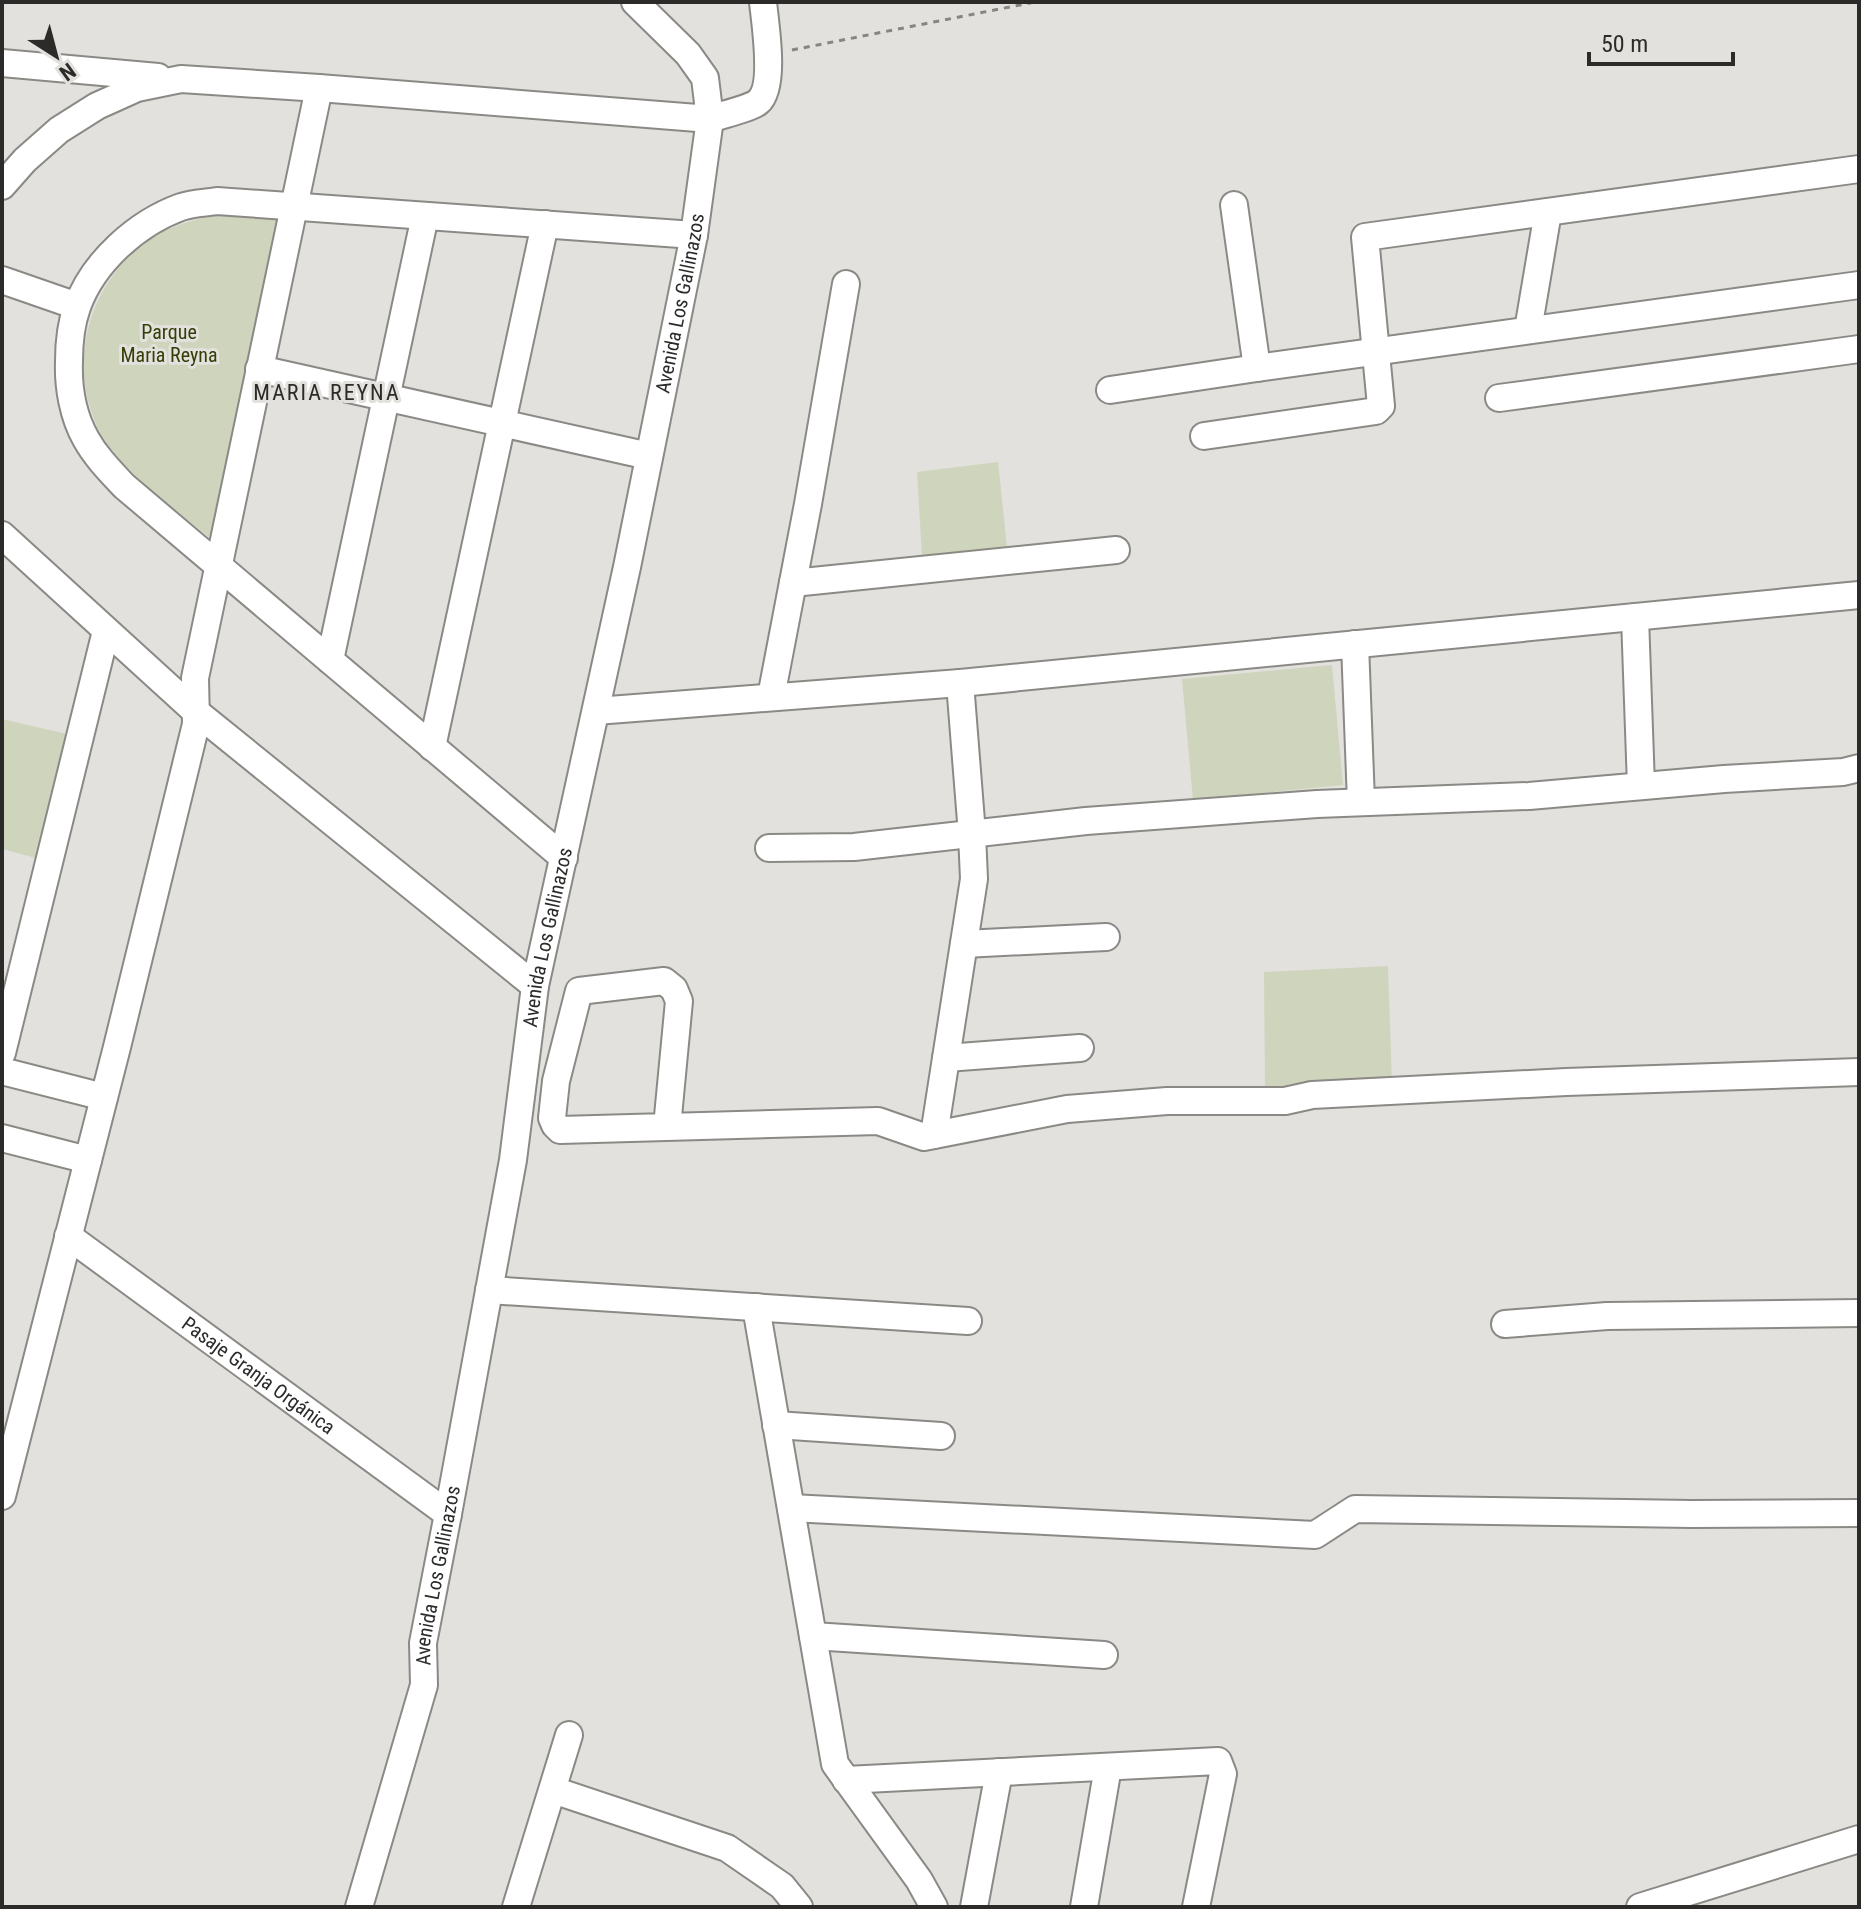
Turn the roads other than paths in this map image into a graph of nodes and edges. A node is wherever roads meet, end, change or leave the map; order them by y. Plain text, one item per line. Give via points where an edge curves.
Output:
1 (635, 2) edge
2 (763, 2) edge
3 (2, 63) edge
4 (181, 79) junction
5 (319, 88) junction
6 (710, 119) junction
7 (1859, 169) edge
8 (2, 186) edge
9 (1234, 205) dead end
10 (294, 206) junction
11 (1548, 212) junction
12 (425, 216) junction
13 (545, 224) junction
14 (694, 235) junction
15 (2, 280) edge
16 (846, 284) dead end
17 (1859, 285) edge
18 (77, 306) junction
19 (1528, 330) junction
20 (1859, 349) edge
21 (1377, 351) junction
22 (1257, 368) junction
23 (259, 369) junction
24 (1110, 390) dead end
25 (386, 397) junction
26 (1499, 398) dead end
27 (503, 423) junction
28 (1204, 436) dead end
29 (649, 456) junction
30 (2, 535) edge
31 (1116, 550) dead end
32 (217, 565) junction
33 (793, 583) junction
34 (1859, 595) edge
35 (1635, 617) junction
36 (106, 631) junction
37 (1355, 644) junction
38 (330, 660) junction
39 (960, 683) junction
40 (771, 697) junction
41 (609, 710) junction
42 (195, 711) junction
43 (432, 747) junction
44 (1859, 768) edge
45 (1641, 786) junction
46 (1361, 802) junction
47 (972, 834) junction
48 (769, 848) dead end
49 (564, 858) junction
50 (1106, 937) dead end
51 (964, 944) junction
52 (535, 986) junction
53 (1080, 1048) dead end
54 (2, 1053) edge
55 (946, 1058) junction
56 (2, 1071) edge
57 (1859, 1072) edge
58 (104, 1097) junction
59 (667, 1127) junction
60 (934, 1135) junction
61 (2, 1138) edge
62 (88, 1160) junction
63 (68, 1236) junction
64 (489, 1290) junction
65 (756, 1307) junction
66 (1859, 1313) edge
67 (968, 1321) dead end
68 (1505, 1324) dead end
69 (776, 1425) junction
70 (941, 1436) dead end
71 (7, 1456) edge
72 (2, 1496) edge
73 (791, 1508) junction
74 (1859, 1513) edge
75 (448, 1514) junction
76 (813, 1636) junction
77 (1104, 1655) dead end
78 (569, 1735) dead end
79 (1108, 1767) junction
80 (999, 1772) junction
81 (846, 1780) junction
82 (553, 1790) junction
83 (1859, 1839) edge
84 (523, 1905) edge
85 (359, 1907) edge
86 (799, 1907) edge
87 (934, 1907) edge
88 (974, 1907) edge
89 (1084, 1907) edge
90 (1196, 1907) edge
91 (1640, 1907) edge

1 - 6 street, Avenida Los Gallinazos via 705,78
2 - 6 street via 769,63 764,94 758,103
3 - 4 street
4 - 5 street
4 - 8 street via 137,88 97,106 59,130
5 - 6 street
5 - 10 street
6 - 14 street, Avenida Los Gallinazos
7 - 11 street
9 - 22 street
10 - 12 street
10 - 18 street via 217,201 183,207 146,224 115,248
10 - 23 street
11 - 19 street
11 - 21 street via 1365,237
12 - 13 street
12 - 25 street
13 - 14 street
13 - 27 street
14 - 29 street, Avenida Los Gallinazos
15 - 18 street
16 - 33 street
17 - 19 street
18 - 32 street via 69,377 85,437 124,486
19 - 21 street
20 - 26 street
21 - 22 street
21 - 28 street via 1381,406 1376,411
22 - 24 street
23 - 25 street
23 - 32 street
25 - 27 street
25 - 38 street
27 - 29 street
27 - 43 street
29 - 41 street, Avenida Los Gallinazos
30 - 36 street
31 - 33 street
32 - 38 street
32 - 42 street via 195,678
33 - 40 street
34 - 35 street
35 - 37 street
35 - 45 street
36 - 42 street
36 - 54 street
37 - 39 street
37 - 46 street
38 - 43 street
39 - 40 street
39 - 47 street
40 - 41 street
41 - 49 street, Avenida Los Gallinazos
42 - 52 street
42 - 58 street
43 - 49 street
44 - 45 street
45 - 46 street
46 - 47 street
47 - 48 street via 854,847
47 - 51 street via 974,879
49 - 52 street, Avenida Los Gallinazos
50 - 51 street
51 - 55 street
52 - 64 street, Avenida Los Gallinazos via 513,1160
53 - 55 street
55 - 60 street
56 - 58 street
57 - 60 street via 1328,1094 1285,1101 1167,1101 1067,1109
58 - 62 street
59 - 59 street via 679,1001 674,989 664,981 579,991 556,1081 555,1125 560,1130
59 - 60 street via 878,1121 924,1137
61 - 62 street
62 - 63 street
63 - 71 street
63 - 75 street, Pasaje Granja Orgánica
64 - 65 street
64 - 75 street, Avenida Los Gallinazos
65 - 67 street
65 - 69 street
66 - 68 street via 1607,1316
69 - 70 street
69 - 73 street
71 - 72 street
73 - 74 street via 1315,1535 1355,1509
73 - 76 street
75 - 85 street, Avenida Los Gallinazos via 423,1643 424,1685
76 - 77 street
76 - 81 street via 835,1764
78 - 82 street
79 - 80 street
79 - 89 street
79 - 90 street via 1218,1761 1223,1774
80 - 81 street
80 - 88 street
81 - 87 street
82 - 84 street
82 - 86 street via 727,1848 782,1886
83 - 91 street

